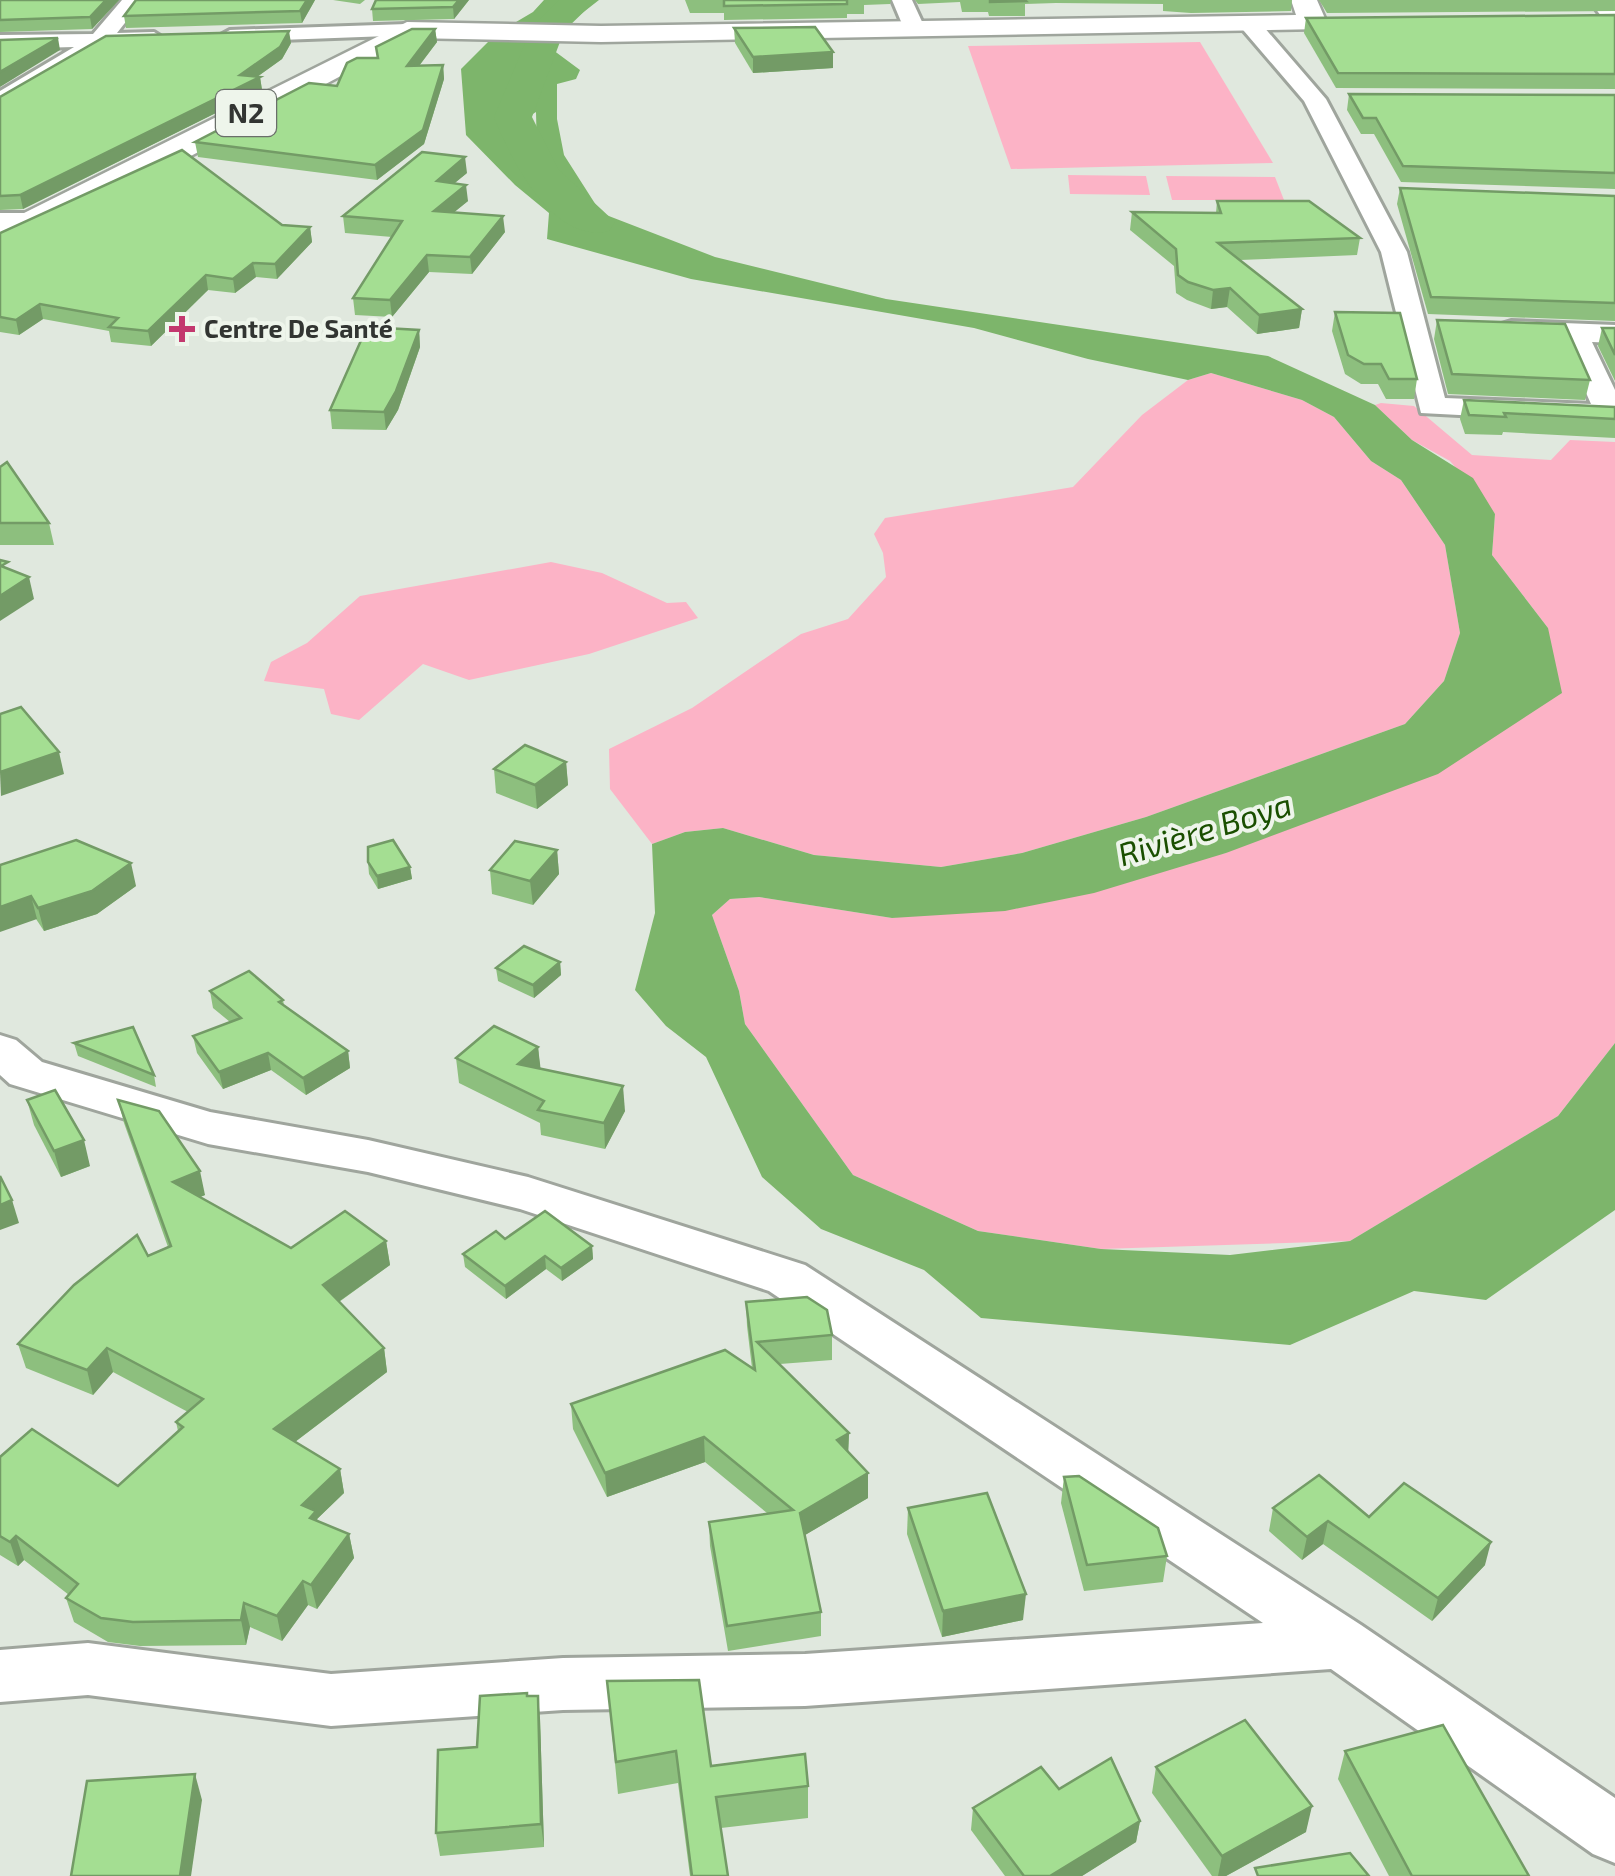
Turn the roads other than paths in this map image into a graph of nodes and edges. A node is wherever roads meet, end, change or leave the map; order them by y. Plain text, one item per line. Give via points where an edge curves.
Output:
1 (133, 0) edge
2 (347, 8) dead end
3 (908, 13) edge
4 (1316, 15) edge
5 (1249, 24) junction
6 (407, 30) junction
7 (374, 32) junction
8 (214, 36) edge
9 (175, 38) edge
10 (0, 42) edge
11 (98, 42) junction
12 (0, 101) edge
13 (1362, 192) junction
14 (1396, 193) dead end
15 (0, 221) edge
16 (36, 221) junction
17 (0, 238) edge
18 (1488, 329) edge
19 (1573, 332) junction
20 (1615, 334) edge
21 (1613, 414) edge
22 (0, 1050) edge
23 (1340, 1643) junction
24 (0, 1676) edge
25 (1615, 1834) edge

1 - 11 street
2 - 7 street
3 - 5 highway, N2
3 - 6 highway, N2 via 602,34
4 - 5 highway, N2
5 - 13 street via 1324,99
6 - 7 street
6 - 16 highway, N2
7 - 8 street
9 - 11 street
10 - 11 street
11 - 12 street
13 - 14 street
13 - 21 street via 1424,327 1432,408
15 - 16 street
16 - 17 highway, N2
18 - 19 street
19 - 20 street
19 - 21 street
22 - 23 street via 26,1073 208,1128 528,1194 787,1278
23 - 24 street via 805,1680 562,1684 331,1700 88,1669
23 - 25 street

